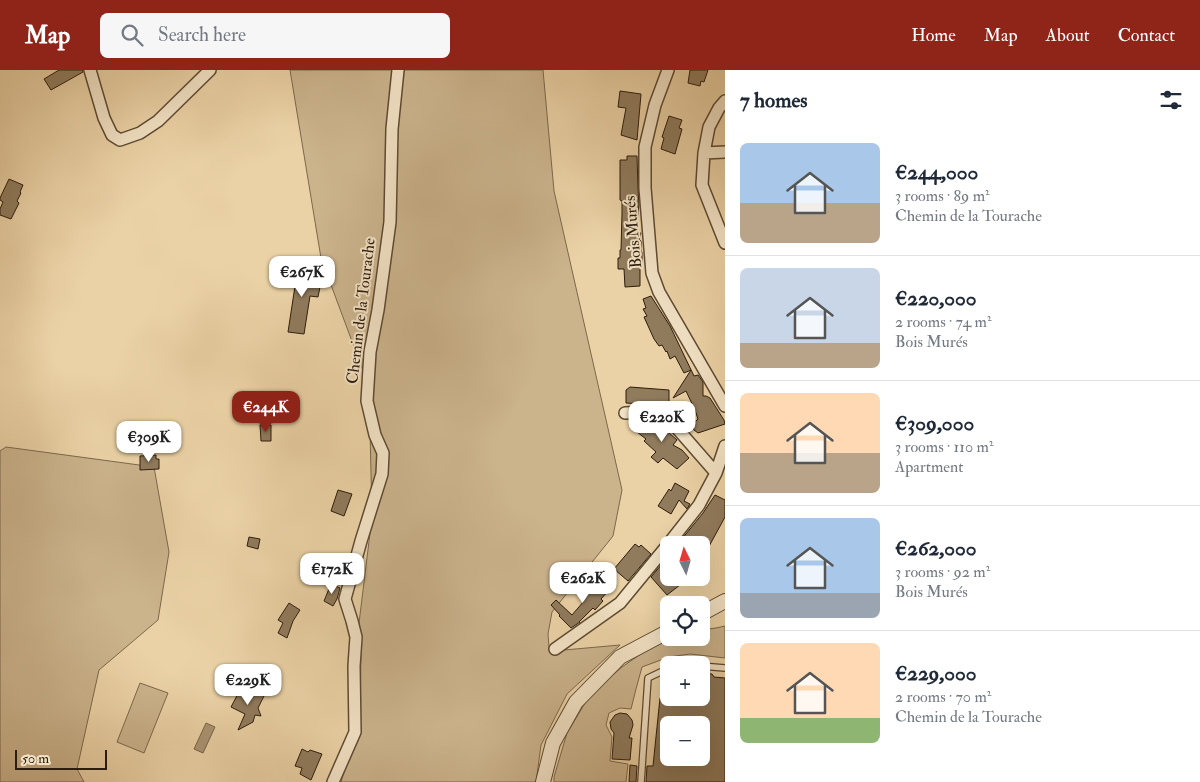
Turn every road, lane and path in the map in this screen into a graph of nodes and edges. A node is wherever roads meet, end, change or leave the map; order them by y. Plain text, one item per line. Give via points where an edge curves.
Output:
1 (90, 70) edge
2 (210, 70) edge
3 (398, 70) edge
4 (668, 70) edge
5 (725, 101) edge
6 (725, 152) edge
7 (704, 153) junction
8 (725, 243) edge
9 (725, 406) edge
10 (625, 413) dead end
11 (725, 446) edge
12 (716, 472) junction
13 (725, 601) edge
14 (710, 609) edge
15 (660, 636) edge
16 (555, 649) dead end
17 (710, 667) edge
18 (725, 668) edge
19 (660, 672) edge
20 (333, 782) edge
21 (543, 782) edge
22 (641, 782) edge

1 - 2 street via 104,118 112,136 120,140 140,133 158,121
3 - 20 street, Chemin de la Tourache via 392,129 390,222 370,352 367,401 383,453 382,474 344,600 356,637 355,732
4 - 9 street, Bois Murés via 645,147 652,273 659,292
5 - 7 street via 709,128
6 - 7 street
7 - 8 street via 702,185
10 - 12 street via 646,412 664,417
11 - 12 street
12 - 16 street via 698,505 620,602
13 - 14 street
15 - 21 street via 620,657 576,702 553,743
17 - 18 lane
19 - 22 lane via 648,678

